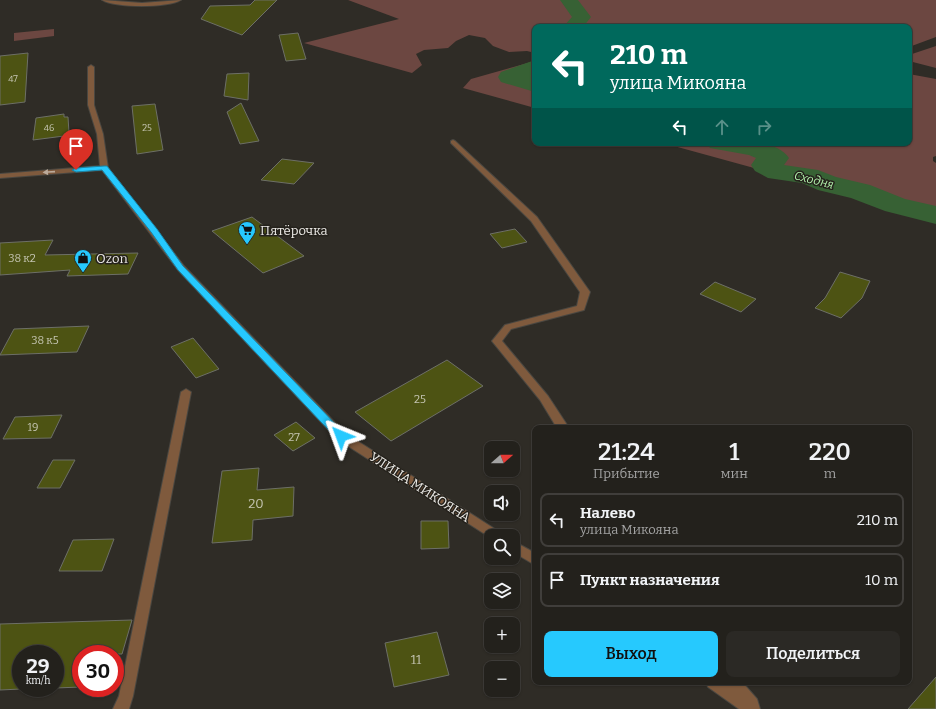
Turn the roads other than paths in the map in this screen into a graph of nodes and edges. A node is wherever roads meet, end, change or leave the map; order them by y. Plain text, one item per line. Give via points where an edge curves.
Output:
1 (104, 0) edge
2 (179, 0) edge
3 (91, 67) dead end
4 (453, 142) dead end
5 (104, 168) junction
6 (0, 176) edge
7 (186, 392) dead end
8 (561, 425) edge
9 (486, 529) edge
10 (520, 550) edge
11 (532, 558) edge
12 (717, 685) edge
13 (735, 685) edge
14 (121, 709) edge
15 (752, 709) edge
16 (755, 709) edge

1 - 2 street via 114,3 151,3
3 - 5 street via 91,105 100,134
4 - 8 street via 534,219 585,292 581,308 508,327 497,341 544,398
5 -> 6 street
5 - 9 street, УЛИЦА МИКОЯНА via 181,268 341,436
7 - 14 street via 126,696
10 - 11 street
12 - 15 street
13 - 16 street

